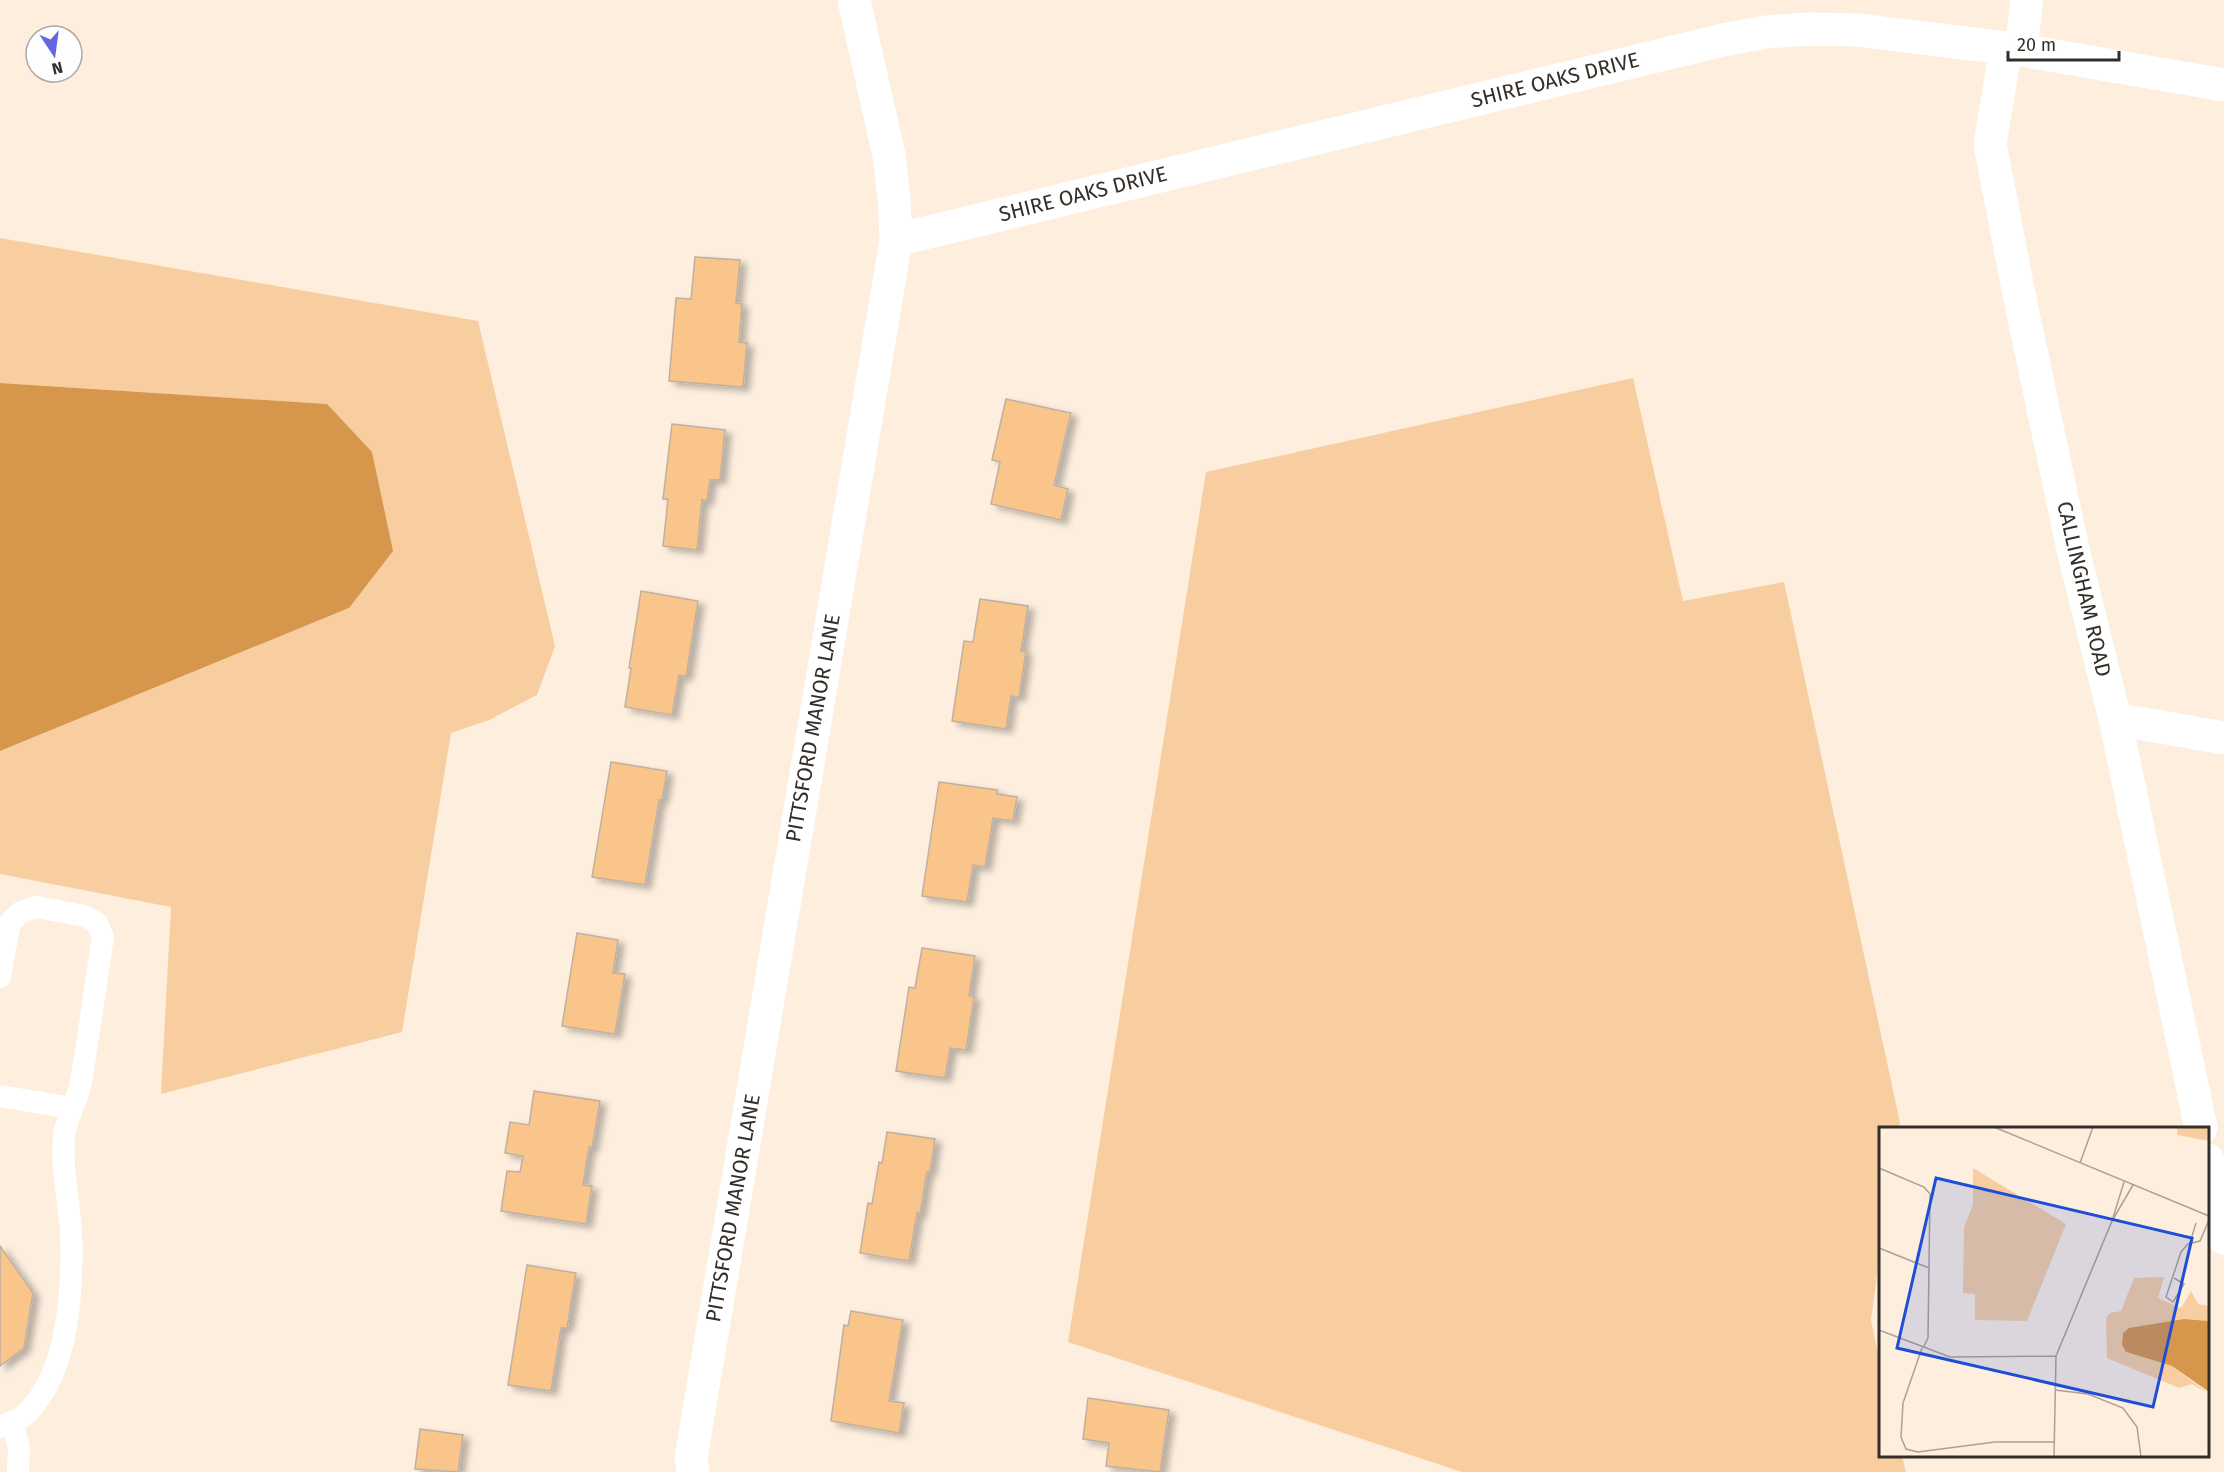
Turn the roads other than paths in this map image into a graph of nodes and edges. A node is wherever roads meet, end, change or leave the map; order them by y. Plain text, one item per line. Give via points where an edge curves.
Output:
1 (854, 0) edge
2 (2027, 0) edge
3 (2014, 49) junction
4 (2224, 85) edge
5 (896, 240) junction
6 (2115, 719) junction
7 (2224, 738) edge
8 (0, 977) edge
9 (0, 1096) edge
10 (72, 1108) junction
11 (2201, 1127) edge
12 (2209, 1165) edge
13 (2224, 1238) edge
14 (6, 1425) edge
15 (688, 1467) edge
16 (18, 1472) edge

1 - 5 street, PITTSFORD MANOR LANE via 888,155
2 - 3 street, CALLINGHAM ROAD
3 - 4 street, SHIRE OAKS DRIVE
3 - 5 street, SHIRE OAKS DRIVE via 1858,30 1766,32
3 - 6 street, CALLINGHAM ROAD via 1990,144 2067,522
5 - 15 street, PITTSFORD MANOR LANE
6 - 7 street
6 - 11 street, CALLINGHAM ROAD
8 - 10 lane via 10,922 21,912 36,908 85,916 97,923 103,937 79,1089
9 - 10 lane
10 - 14 lane via 63,1140 71,1230 65,1330 55,1369 43,1394 26,1414
12 - 13 street
14 - 16 lane via 19,1448

